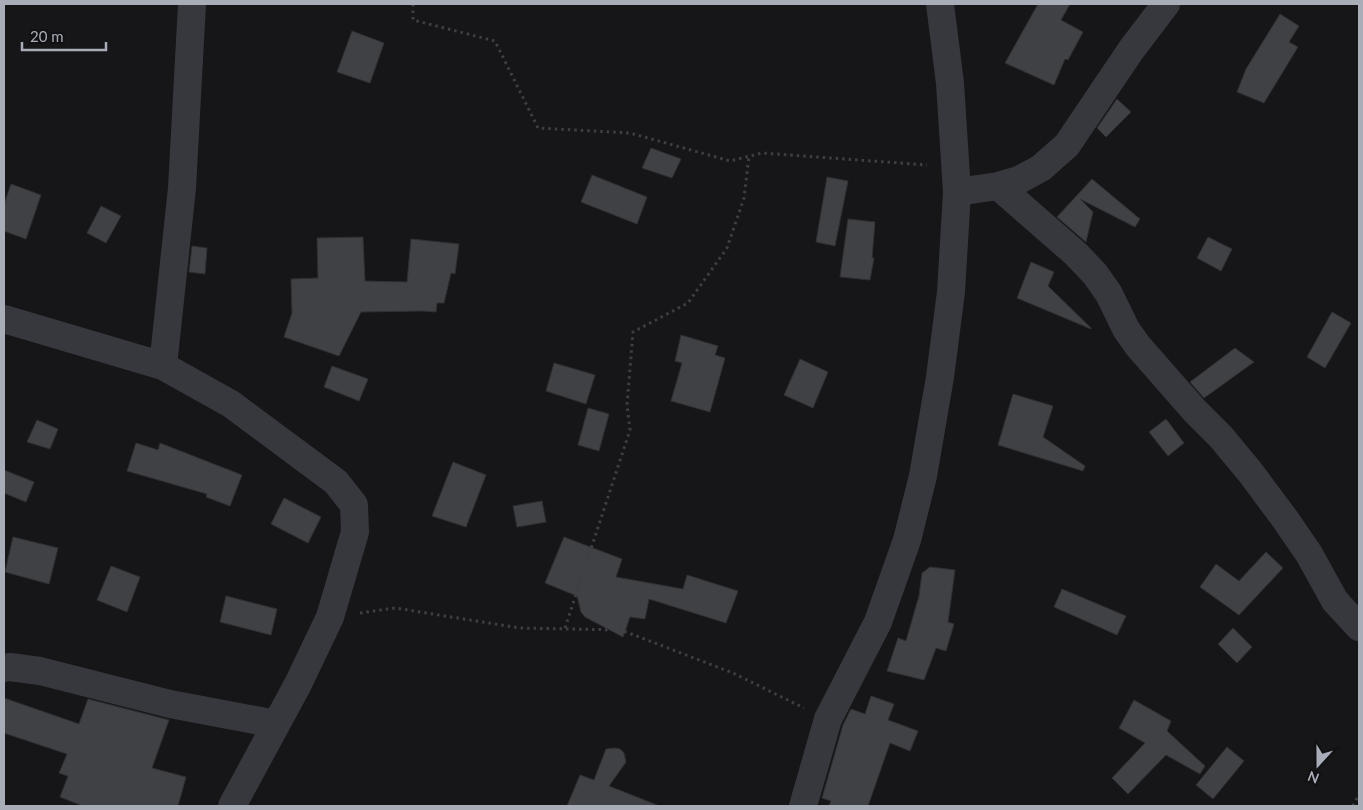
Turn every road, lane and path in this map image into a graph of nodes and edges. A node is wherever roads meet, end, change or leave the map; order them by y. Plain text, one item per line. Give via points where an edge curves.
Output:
1 (192, 4) edge
2 (413, 4) edge
3 (940, 4) edge
4 (1166, 4) edge
5 (749, 156) junction
6 (956, 180) junction
7 (998, 186) junction
8 (4, 318) edge
9 (162, 366) junction
10 (330, 617) junction
11 (565, 628) junction
12 (1359, 628) edge
13 (4, 668) edge
14 (828, 719) junction
15 (276, 724) junction
16 (1359, 794) edge
17 (232, 806) edge
18 (803, 806) edge
19 (1353, 806) edge

1 - 9 street via 182,188
2 - 5 path via 413,20 495,41 538,128 630,133 730,161
3 - 6 street via 950,83
4 - 7 street via 1067,144 1041,168 1019,180
5 - 6 path via 762,153
5 - 11 path via 744,198 727,248 688,303 634,332 627,405 630,430
6 - 7 street
6 - 14 street via 951,292 923,476 907,540 878,622
7 - 12 street via 1095,274 1138,346 1250,472 1309,554 1335,601
8 - 9 street
9 - 10 street via 231,404 336,482 354,505 355,532
10 - 11 path via 395,608 520,628
10 - 15 street
11 - 14 path via 621,630 732,673
13 - 15 street via 40,671 170,704
14 - 18 street
15 - 17 street
16 - 19 path

